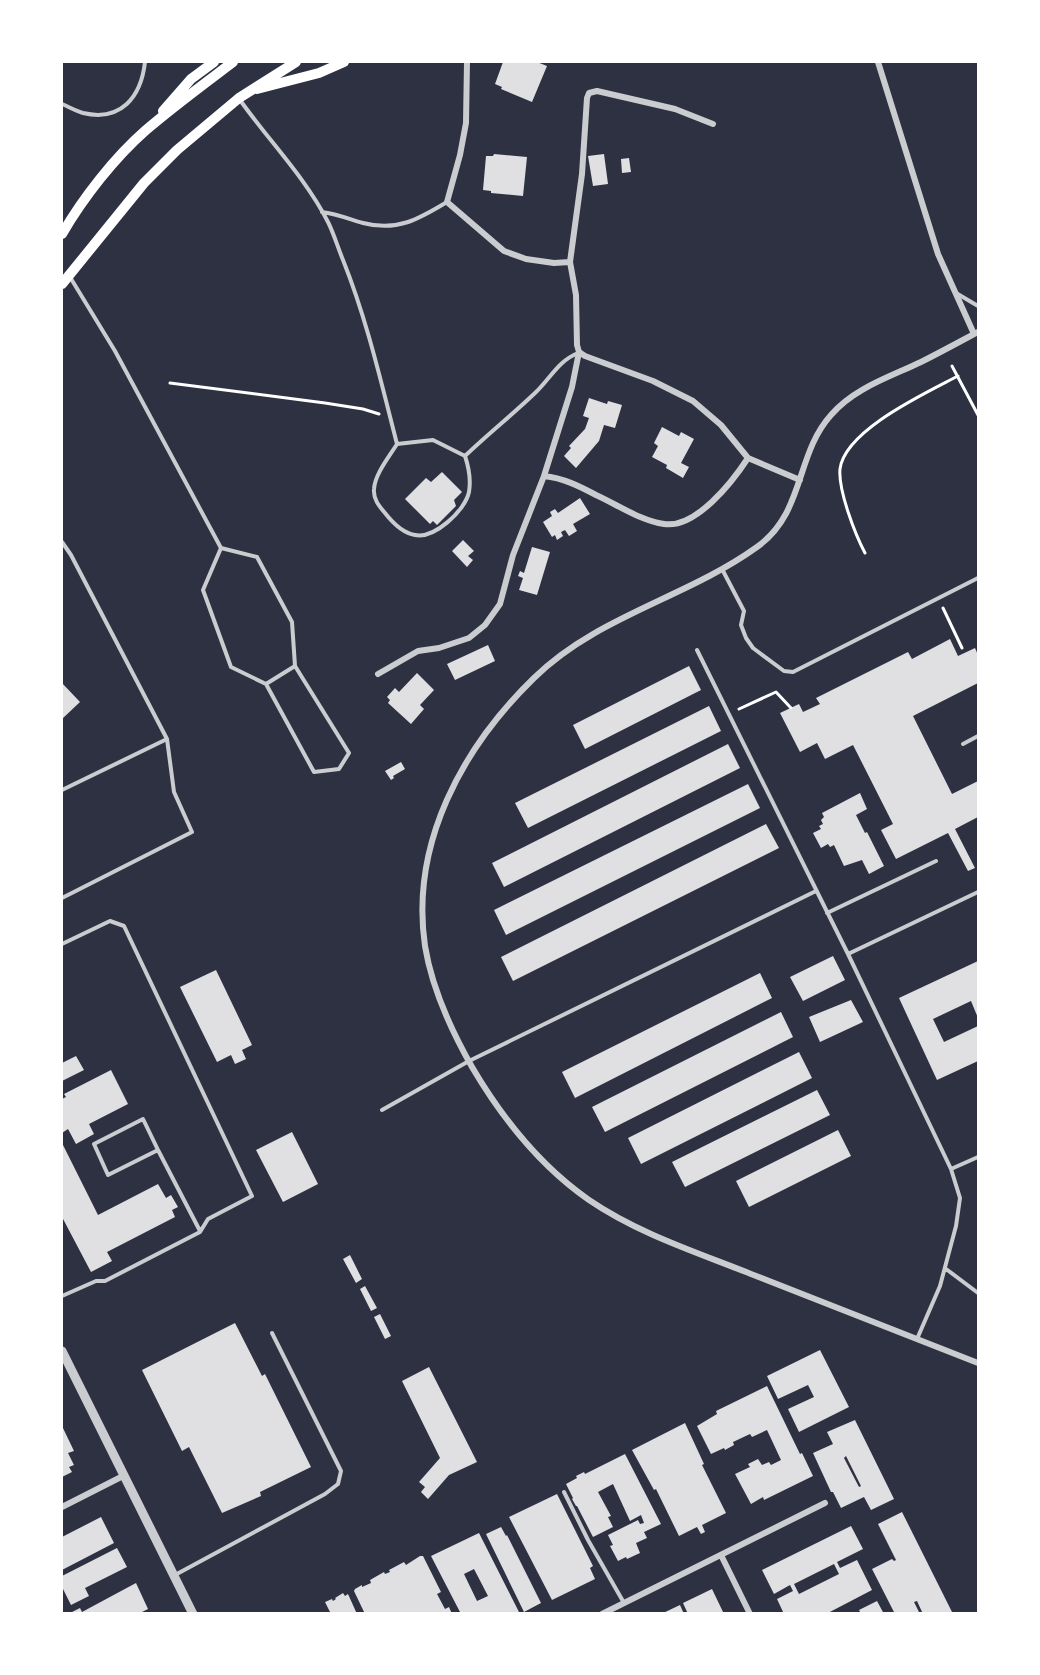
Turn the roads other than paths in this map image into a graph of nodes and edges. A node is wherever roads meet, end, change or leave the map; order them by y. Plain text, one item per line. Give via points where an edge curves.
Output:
1 (145, 62) edge
2 (214, 62) edge
3 (233, 62) edge
4 (296, 62) edge
5 (344, 62) edge
6 (467, 62) edge
7 (878, 62) edge
8 (248, 92) junction
9 (239, 98) junction
10 (62, 104) edge
11 (713, 123) dead end
12 (145, 131) junction
13 (447, 202) junction
14 (322, 212) junction
15 (62, 234) edge
16 (570, 262) junction
17 (70, 276) junction
18 (62, 284) edge
19 (956, 292) junction
20 (978, 306) edge
21 (976, 333) edge
22 (579, 352) junction
23 (397, 444) junction
24 (465, 456) junction
25 (748, 458) junction
26 (544, 476) junction
27 (800, 480) junction
28 (62, 542) edge
29 (221, 548) junction
30 (722, 568) junction
31 (978, 578) edge
32 (697, 650) dead end
33 (296, 666) junction
34 (378, 674) dead end
35 (266, 684) junction
36 (978, 736) edge
37 (166, 739) junction
38 (963, 744) dead end
39 (62, 790) edge
40 (936, 861) dead end
41 (816, 891) junction
42 (978, 892) edge
43 (62, 898) edge
44 (827, 913) junction
45 (62, 944) edge
46 (848, 954) junction
47 (469, 1061) junction
48 (382, 1110) dead end
49 (158, 1150) junction
50 (978, 1157) edge
51 (951, 1169) junction
52 (201, 1232) junction
53 (946, 1269) junction
54 (978, 1293) edge
55 (62, 1296) edge
56 (272, 1333) dead end
57 (916, 1339) junction
58 (63, 1357) edge
59 (978, 1363) edge
60 (125, 1475) junction
61 (564, 1492) dead end
62 (825, 1503) dead end
63 (62, 1507) edge
64 (721, 1554) junction
65 (174, 1575) junction
66 (624, 1603) junction
67 (193, 1614) edge
68 (602, 1614) edge
69 (750, 1614) edge

1 - 10 lane via 136,93 121,110 105,115 83,113
2 - 12 main road via 191,80
3 - 12 main road
4 - 8 main road
5 - 8 main road via 319,73
6 - 13 street via 466,123
7 - 19 street via 938,254
8 - 9 main road
9 - 14 lane
9 - 17 main road via 144,183
11 - 16 street via 675,109 597,91 589,93
12 - 15 main road via 106,173
13 - 14 lane via 415,221 387,227
13 - 16 street via 504,251 526,259
14 - 23 lane via 368,328
16 - 22 street
17 - 18 main road
17 - 29 lane via 116,351
19 - 20 lane
19 - 21 street
21 - 27 street via 851,395 829,416 815,439
22 - 24 lane via 566,358 536,392
22 - 25 street via 693,401 721,425
22 - 26 street
23 - 24 lane via 433,440
23 - 24 lane via 378,476 375,501 405,532 417,536 435,531 464,504 470,481
25 - 26 street via 720,496 688,519 667,525 650,521 566,480
25 - 27 street
26 - 34 street via 513,555 500,604 485,625 469,638 418,651
27 - 30 street via 783,521 771,537
28 - 37 lane
29 - 33 lane via 256,557 292,622
29 - 35 lane via 203,590 231,667
30 - 31 lane via 744,611 741,625 746,638 784,671 793,672
30 - 47 street via 569,649 501,713 452,787 435,829 425,869 422,910 434,981
32 - 41 lane
33 - 35 lane
33 - 35 lane via 348,753 339,769 314,772
36 - 38 lane
37 - 39 lane
37 - 43 lane via 174,792 192,832
40 - 44 lane
41 - 44 lane
41 - 47 lane
42 - 46 lane
44 - 46 lane
45 - 52 lane via 110,921 124,926 252,1196 208,1219
46 - 51 lane
47 - 48 lane
47 - 57 street via 506,1120 548,1165 588,1199 641,1231
49 - 49 lane via 108,1175 93,1144 143,1119
49 - 52 lane
50 - 51 lane
51 - 53 lane via 960,1198
52 - 55 lane via 105,1281
53 - 54 lane
53 - 57 lane
56 - 65 lane via 341,1471 338,1484
57 - 59 street
58 - 60 street
60 - 63 street
60 - 65 street
61 - 66 lane
62 - 64 street
64 - 66 street
64 - 69 street
65 - 67 street
66 - 68 street

